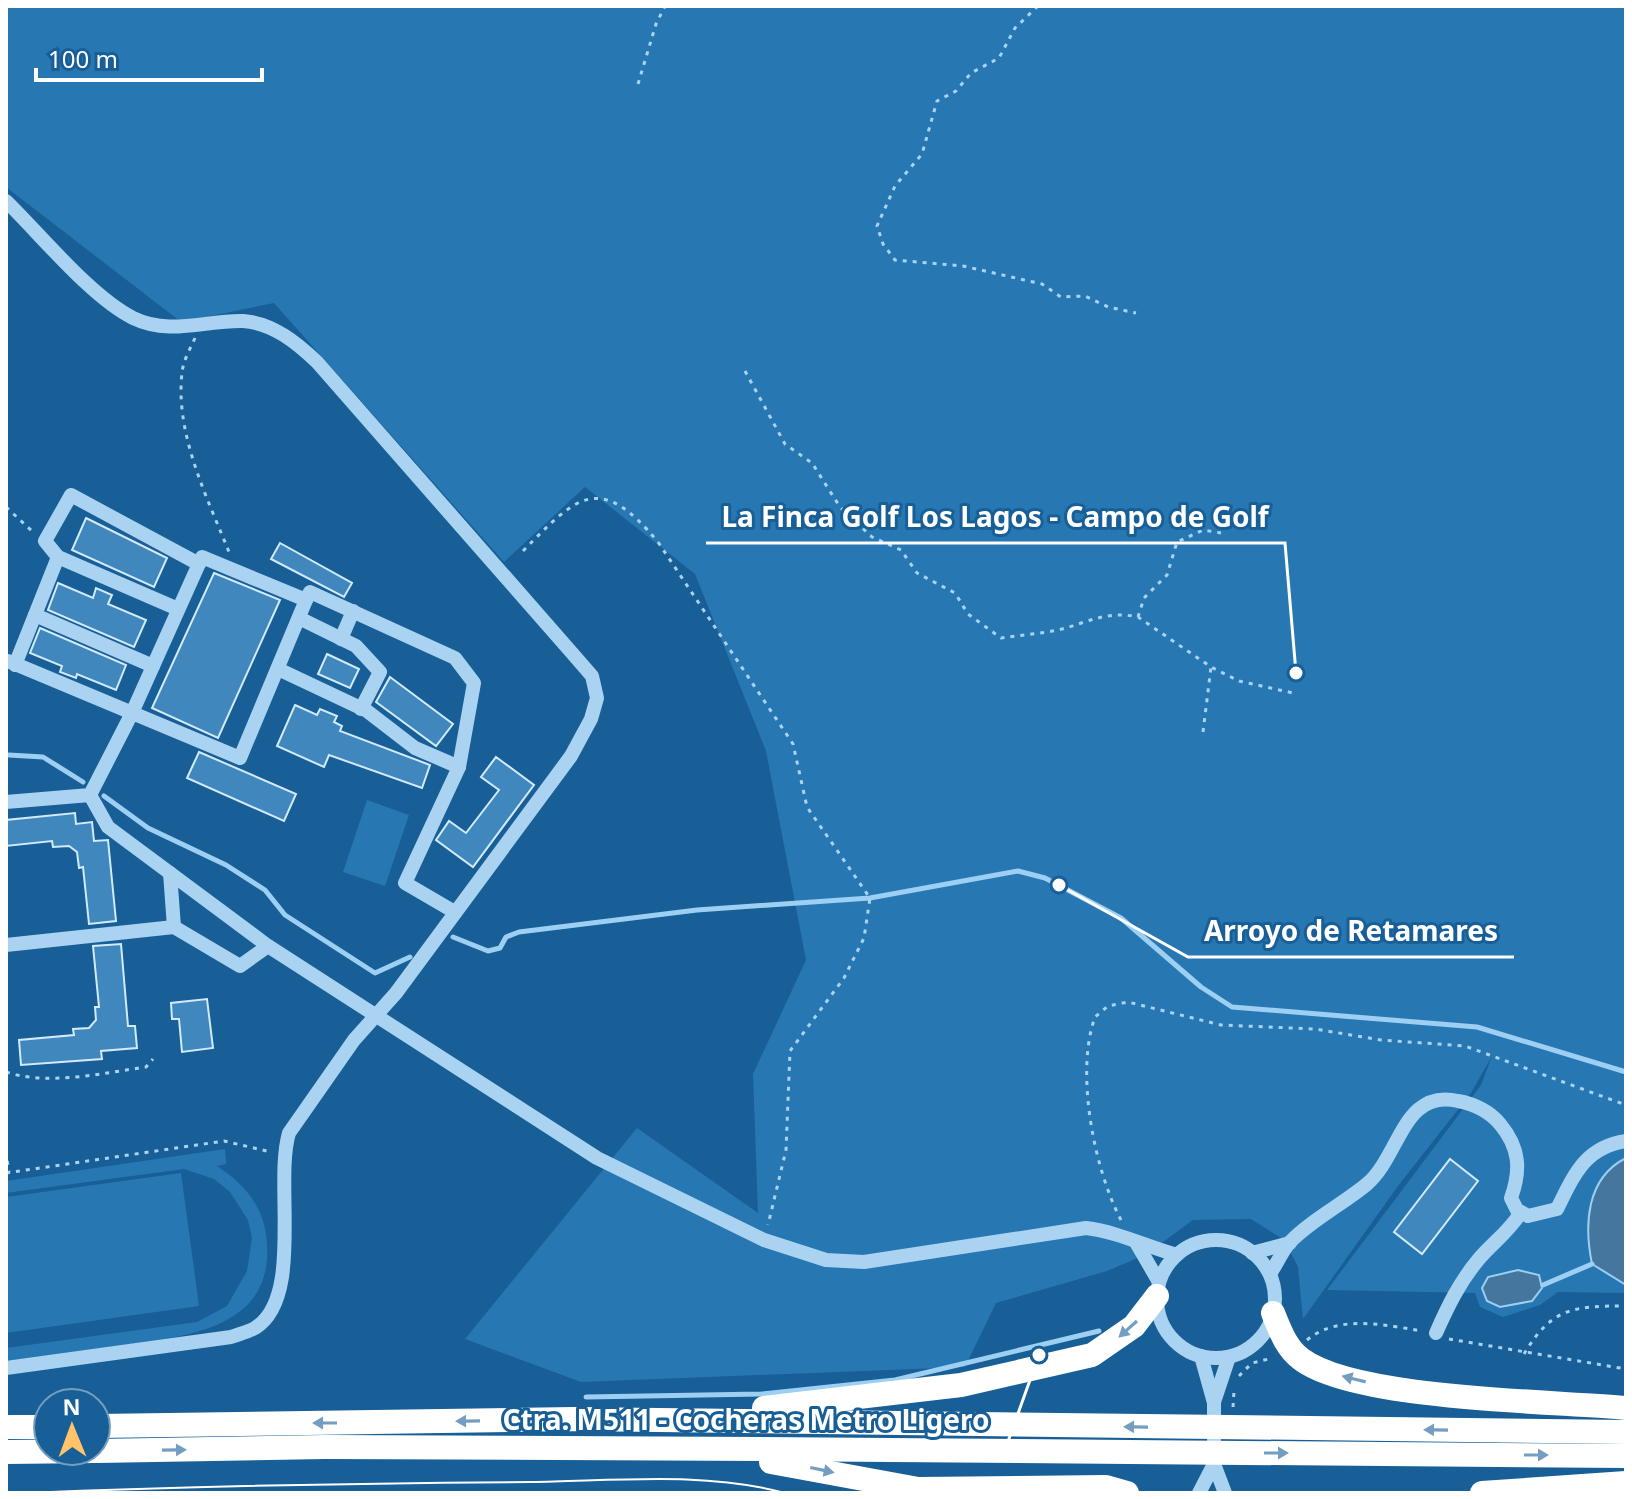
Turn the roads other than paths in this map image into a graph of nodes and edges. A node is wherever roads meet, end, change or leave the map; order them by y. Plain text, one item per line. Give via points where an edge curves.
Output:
1 (6, 201) edge
2 (58, 557) junction
3 (199, 564) junction
4 (306, 600) junction
5 (178, 609) junction
6 (353, 611) junction
7 (35, 615) junction
8 (299, 618) junction
9 (341, 639) junction
10 (11, 663) edge
11 (153, 666) junction
12 (278, 669) junction
13 (361, 709) junction
14 (132, 713) junction
15 (459, 767) junction
16 (90, 795) junction
17 (6, 802) edge
18 (170, 873) junction
19 (453, 911) junction
20 (174, 927) junction
21 (6, 945) edge
22 (268, 946) junction
23 (373, 1015) junction
24 (1626, 1141) edge
25 (1521, 1212) junction
26 (1133, 1241) junction
27 (1290, 1243) junction
28 (1252, 1253) junction
29 (1177, 1255) junction
30 (1270, 1274) junction
31 (1158, 1289) junction
32 (1273, 1313) junction
33 (1436, 1333) road end
34 (1201, 1356) junction
35 (1229, 1357) junction
36 (6, 1368) edge
37 (1214, 1403) junction
38 (1626, 1408) edge
39 (574, 1419) junction
40 (112, 1426) edge
41 (6, 1427) edge
42 (32, 1427) edge
43 (1626, 1432) edge
44 (112, 1451) edge
45 (690, 1451) junction
46 (6, 1452) edge
47 (32, 1452) edge
48 (1626, 1456) edge
49 (1214, 1464) junction
50 (1626, 1483) edge
51 (1127, 1493) edge
52 (1199, 1493) edge
53 (1225, 1493) edge
54 (1482, 1493) edge

1 - 19 street via 102,296 134,318 166,328 243,321 267,327 306,351 592,676 597,698 571,756
2 - 3 street via 45,541 71,495
2 - 5 street
2 - 7 street
3 - 4 street via 202,557
3 - 5 street
4 - 6 street via 310,592
4 - 8 street
5 - 11 street
6 - 9 street
6 - 15 street via 455,658 474,683
7 - 10 street
7 - 11 street
8 - 9 street
8 - 12 street
9 - 13 street via 356,646 380,672
10 - 14 street
11 - 14 street
12 - 13 street
12 - 14 street via 240,758
13 - 15 street via 415,748
14 - 16 street
15 - 19 street via 405,883
16 - 17 street
16 - 18 street via 108,827
18 - 20 street
18 - 22 street
19 - 23 street via 396,993
20 - 21 street
20 - 22 street via 240,966
22 - 23 street
23 - 26 street via 597,1158 764,1240 826,1260 864,1262 1086,1228
23 - 36 street via 289,1133 282,1154 280,1289 271,1312 255,1328 231,1337
24 - 25 street via 1597,1148 1580,1163 1557,1209 1543,1215
25 - 27 street via 1511,1198 1518,1156 1506,1132 1483,1110 1445,1097 1424,1103 1408,1118 1370,1181
25 - 33 street via 1455,1291
26 - 29 street
26 - 31 street
27 - 28 street
27 - 30 street
28 - 29 street via 1214,1240
28 - 30 street
29 - 31 street
30 - 32 street
31 - 34 street via 1158,1309 1168,1334
31 -> 39 highway via 1134,1326 1092,1355 995,1378 837,1402
32 - 35 street via 1258,1341
38 -> 32 highway via 1374,1384 1320,1369 1293,1351
34 - 35 street
34 - 37 street
35 - 37 street
37 - 49 street
39 -> 40 highway
43 -> 39 highway
41 - 42 highway
44 -> 45 highway
45 -> 48 highway
45 -> 51 highway via 918,1489 1106,1487
46 - 47 highway
49 - 52 street
49 - 53 street
50 - 54 highway

